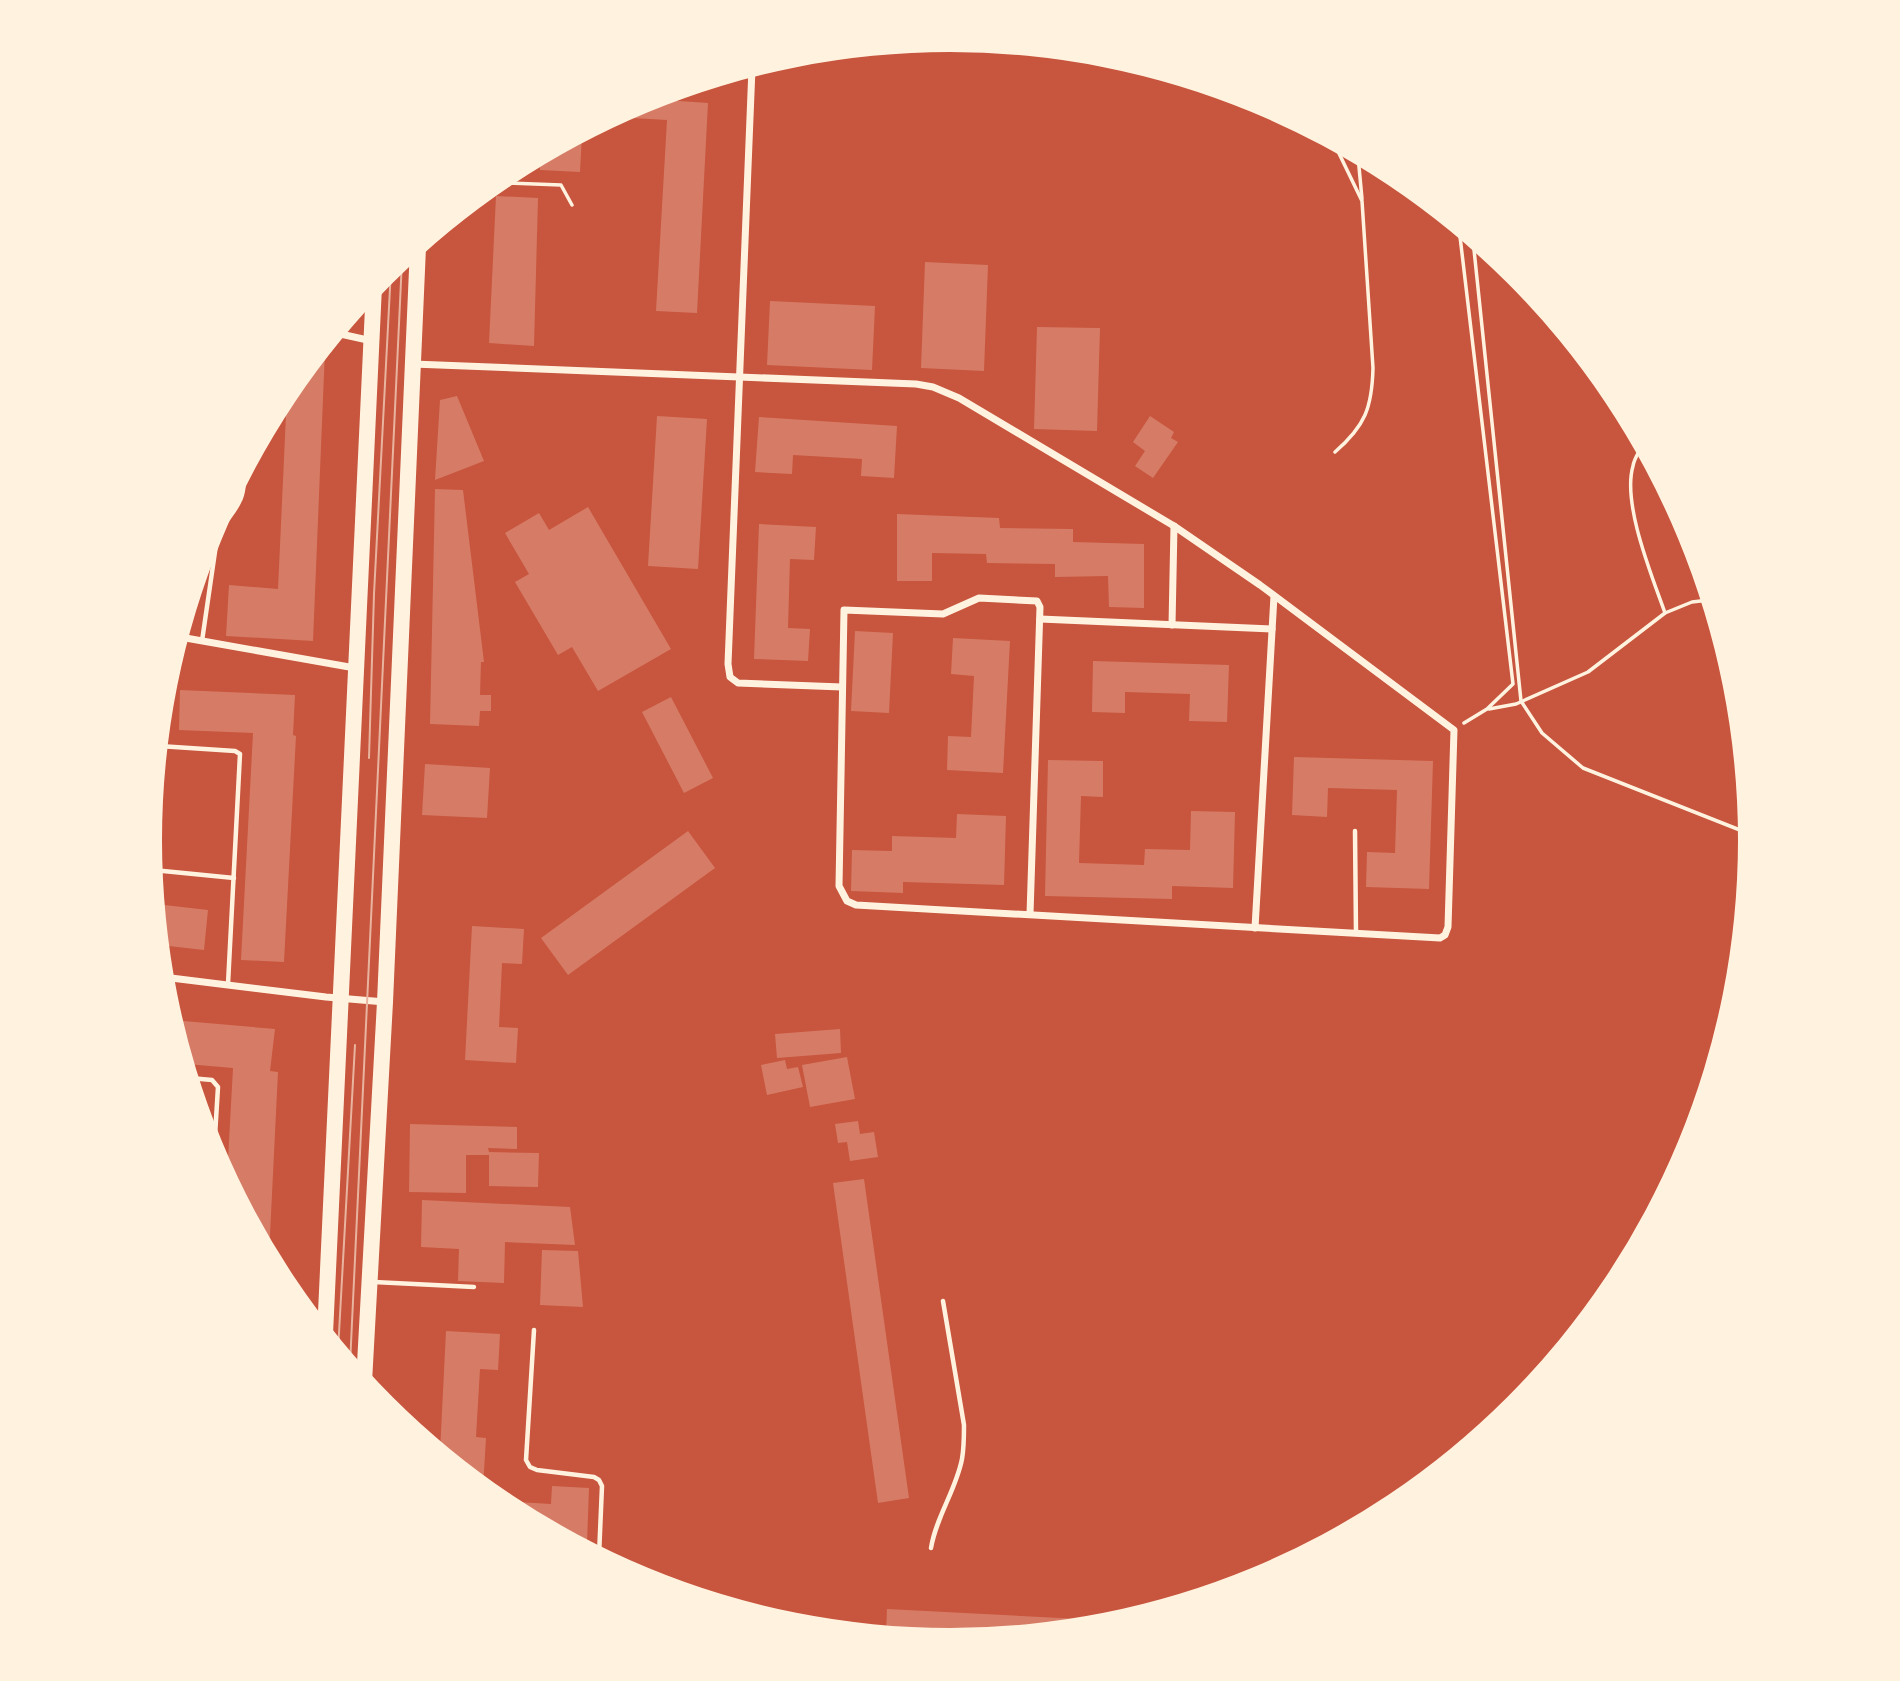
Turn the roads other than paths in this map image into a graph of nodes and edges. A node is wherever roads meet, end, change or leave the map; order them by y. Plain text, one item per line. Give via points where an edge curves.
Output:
1 (751, 78) edge
2 (417, 260) edge
3 (373, 304) edge
4 (346, 335) edge
5 (372, 341) junction
6 (413, 364) junction
7 (740, 378) junction
8 (1174, 526) junction
9 (214, 561) edge
10 (1274, 596) junction
11 (1040, 619) junction
12 (1172, 625) junction
13 (1272, 629) junction
14 (189, 638) edge
15 (202, 641) junction
16 (355, 668) junction
17 (842, 687) junction
18 (168, 747) edge
19 (1355, 831) dead end
20 (163, 871) edge
21 (234, 878) junction
22 (1030, 914) junction
23 (1255, 928) junction
24 (1356, 934) junction
25 (175, 978) edge
26 (228, 985) junction
27 (341, 999) junction
28 (385, 1002) junction
29 (200, 1079) edge
30 (216, 1125) edge
31 (370, 1282) junction
32 (474, 1287) dead end
33 (943, 1301) dead end
34 (326, 1321) edge
35 (534, 1330) dead end
36 (365, 1367) edge
37 (600, 1547) edge
38 (931, 1548) dead end

1 - 7 street
2 - 6 main road
3 - 5 main road
4 - 5 street
5 - 16 main road
6 - 7 street
6 - 28 main road
7 - 8 street via 933,387
7 - 17 street via 730,677 738,683
8 - 10 street
8 - 12 street
9 - 15 lane
10 - 13 street
10 - 24 street via 1454,730 1446,935
11 - 12 street
11 - 17 street via 1040,607 1033,599 979,598 934,615 844,610
11 - 22 street
12 - 13 street
13 - 23 street
14 - 15 street
15 - 16 street
16 - 27 main road
17 - 22 street via 839,886 847,901
18 - 21 lane via 240,754
19 - 24 lane
20 - 21 lane
21 - 26 lane
22 - 23 street
23 - 24 street
25 - 26 street
26 - 27 street
27 - 28 street
27 - 34 main road
28 - 31 main road
29 - 30 lane via 212,1080 218,1087
31 - 32 lane
31 - 36 main road
33 - 38 lane via 964,1442
35 - 37 lane via 526,1461 537,1470 599,1480

